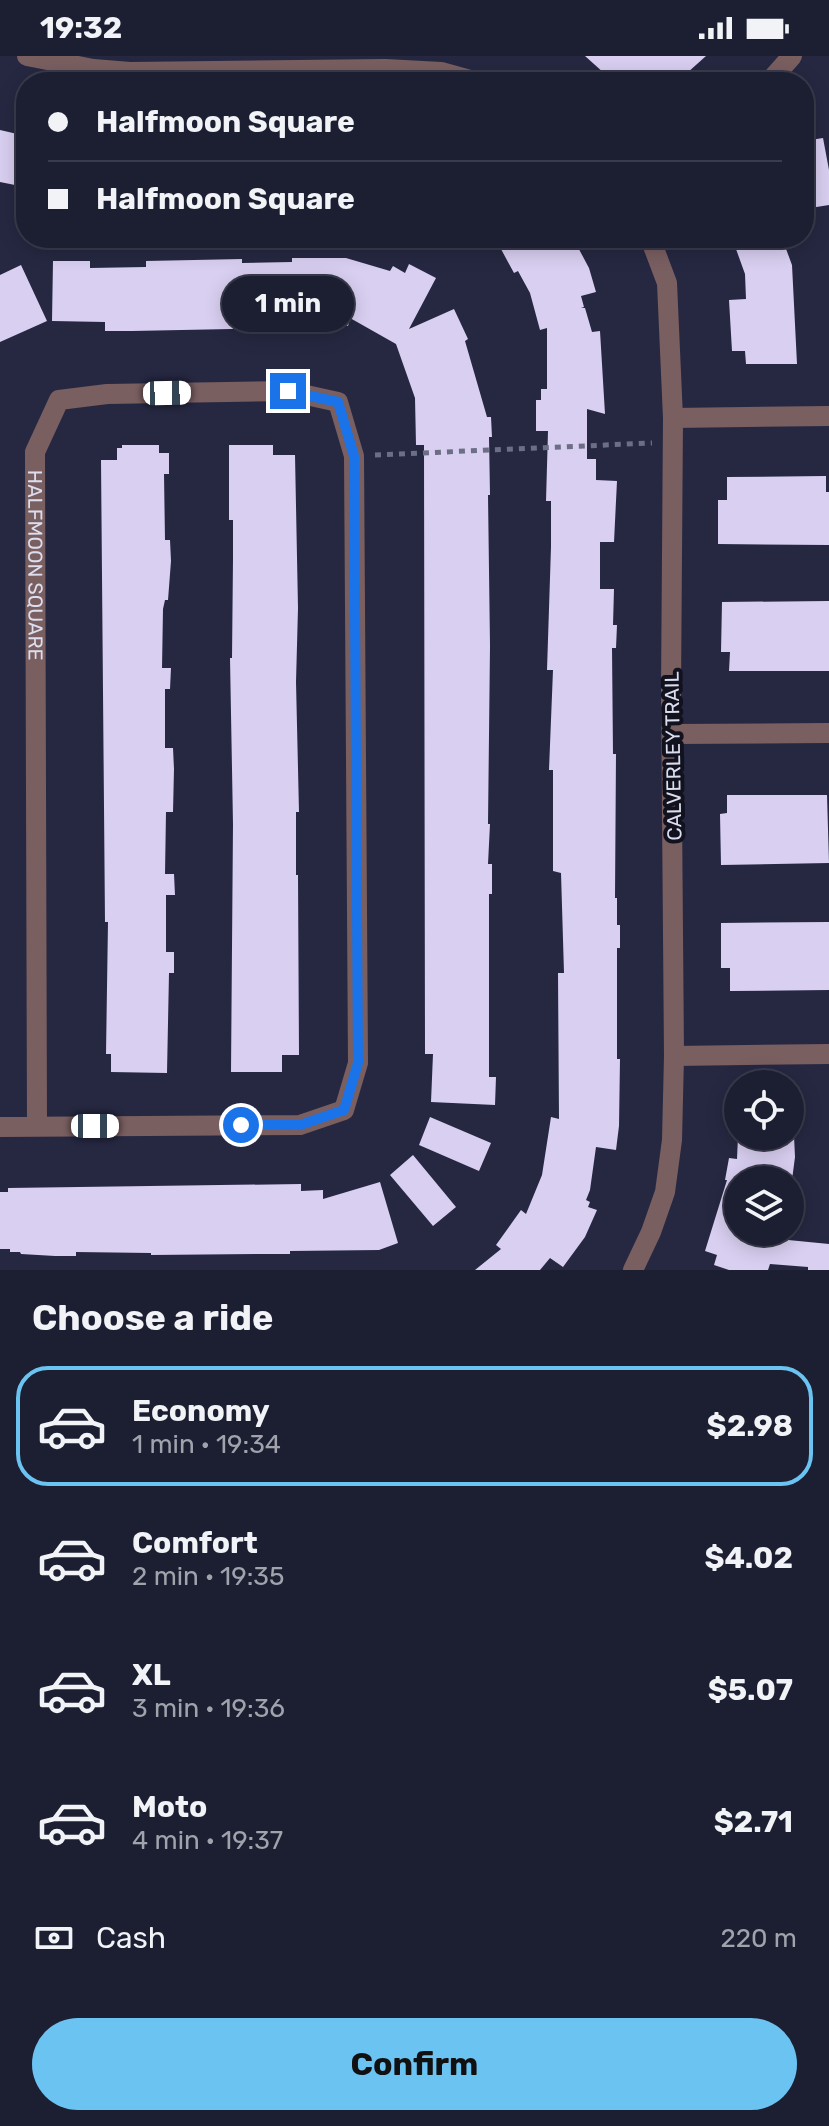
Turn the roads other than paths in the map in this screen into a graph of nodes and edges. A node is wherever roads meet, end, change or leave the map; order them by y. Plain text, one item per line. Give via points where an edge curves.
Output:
1 (27, 56) edge
2 (792, 56) edge
3 (140, 64) edge
4 (443, 64) edge
5 (778, 72) edge
6 (654, 248) edge
7 (829, 416) edge
8 (673, 418) junction
9 (829, 733) edge
10 (673, 734) junction
11 (829, 1054) edge
12 (674, 1056) junction
13 (37, 1126) junction
14 (0, 1127) edge
15 (633, 1270) edge

1 - 3 street via 93,69
2 - 5 street
3 - 4 street via 385,69
6 - 8 street, CALVERLEY TRAIL via 667,283
7 - 8 street
8 - 10 street, CALVERLEY TRAIL
9 - 10 street
10 - 12 street, CALVERLEY TRAIL
11 - 12 street
12 - 15 street, CALVERLEY TRAIL via 665,1192
13 - 13 street, HALFMOON SQUARE via 300,1125 344,1110 358,1063 354,456 338,402 288,391 107,394 59,400 35,452
13 - 14 street, HALFMOON SQUARE

